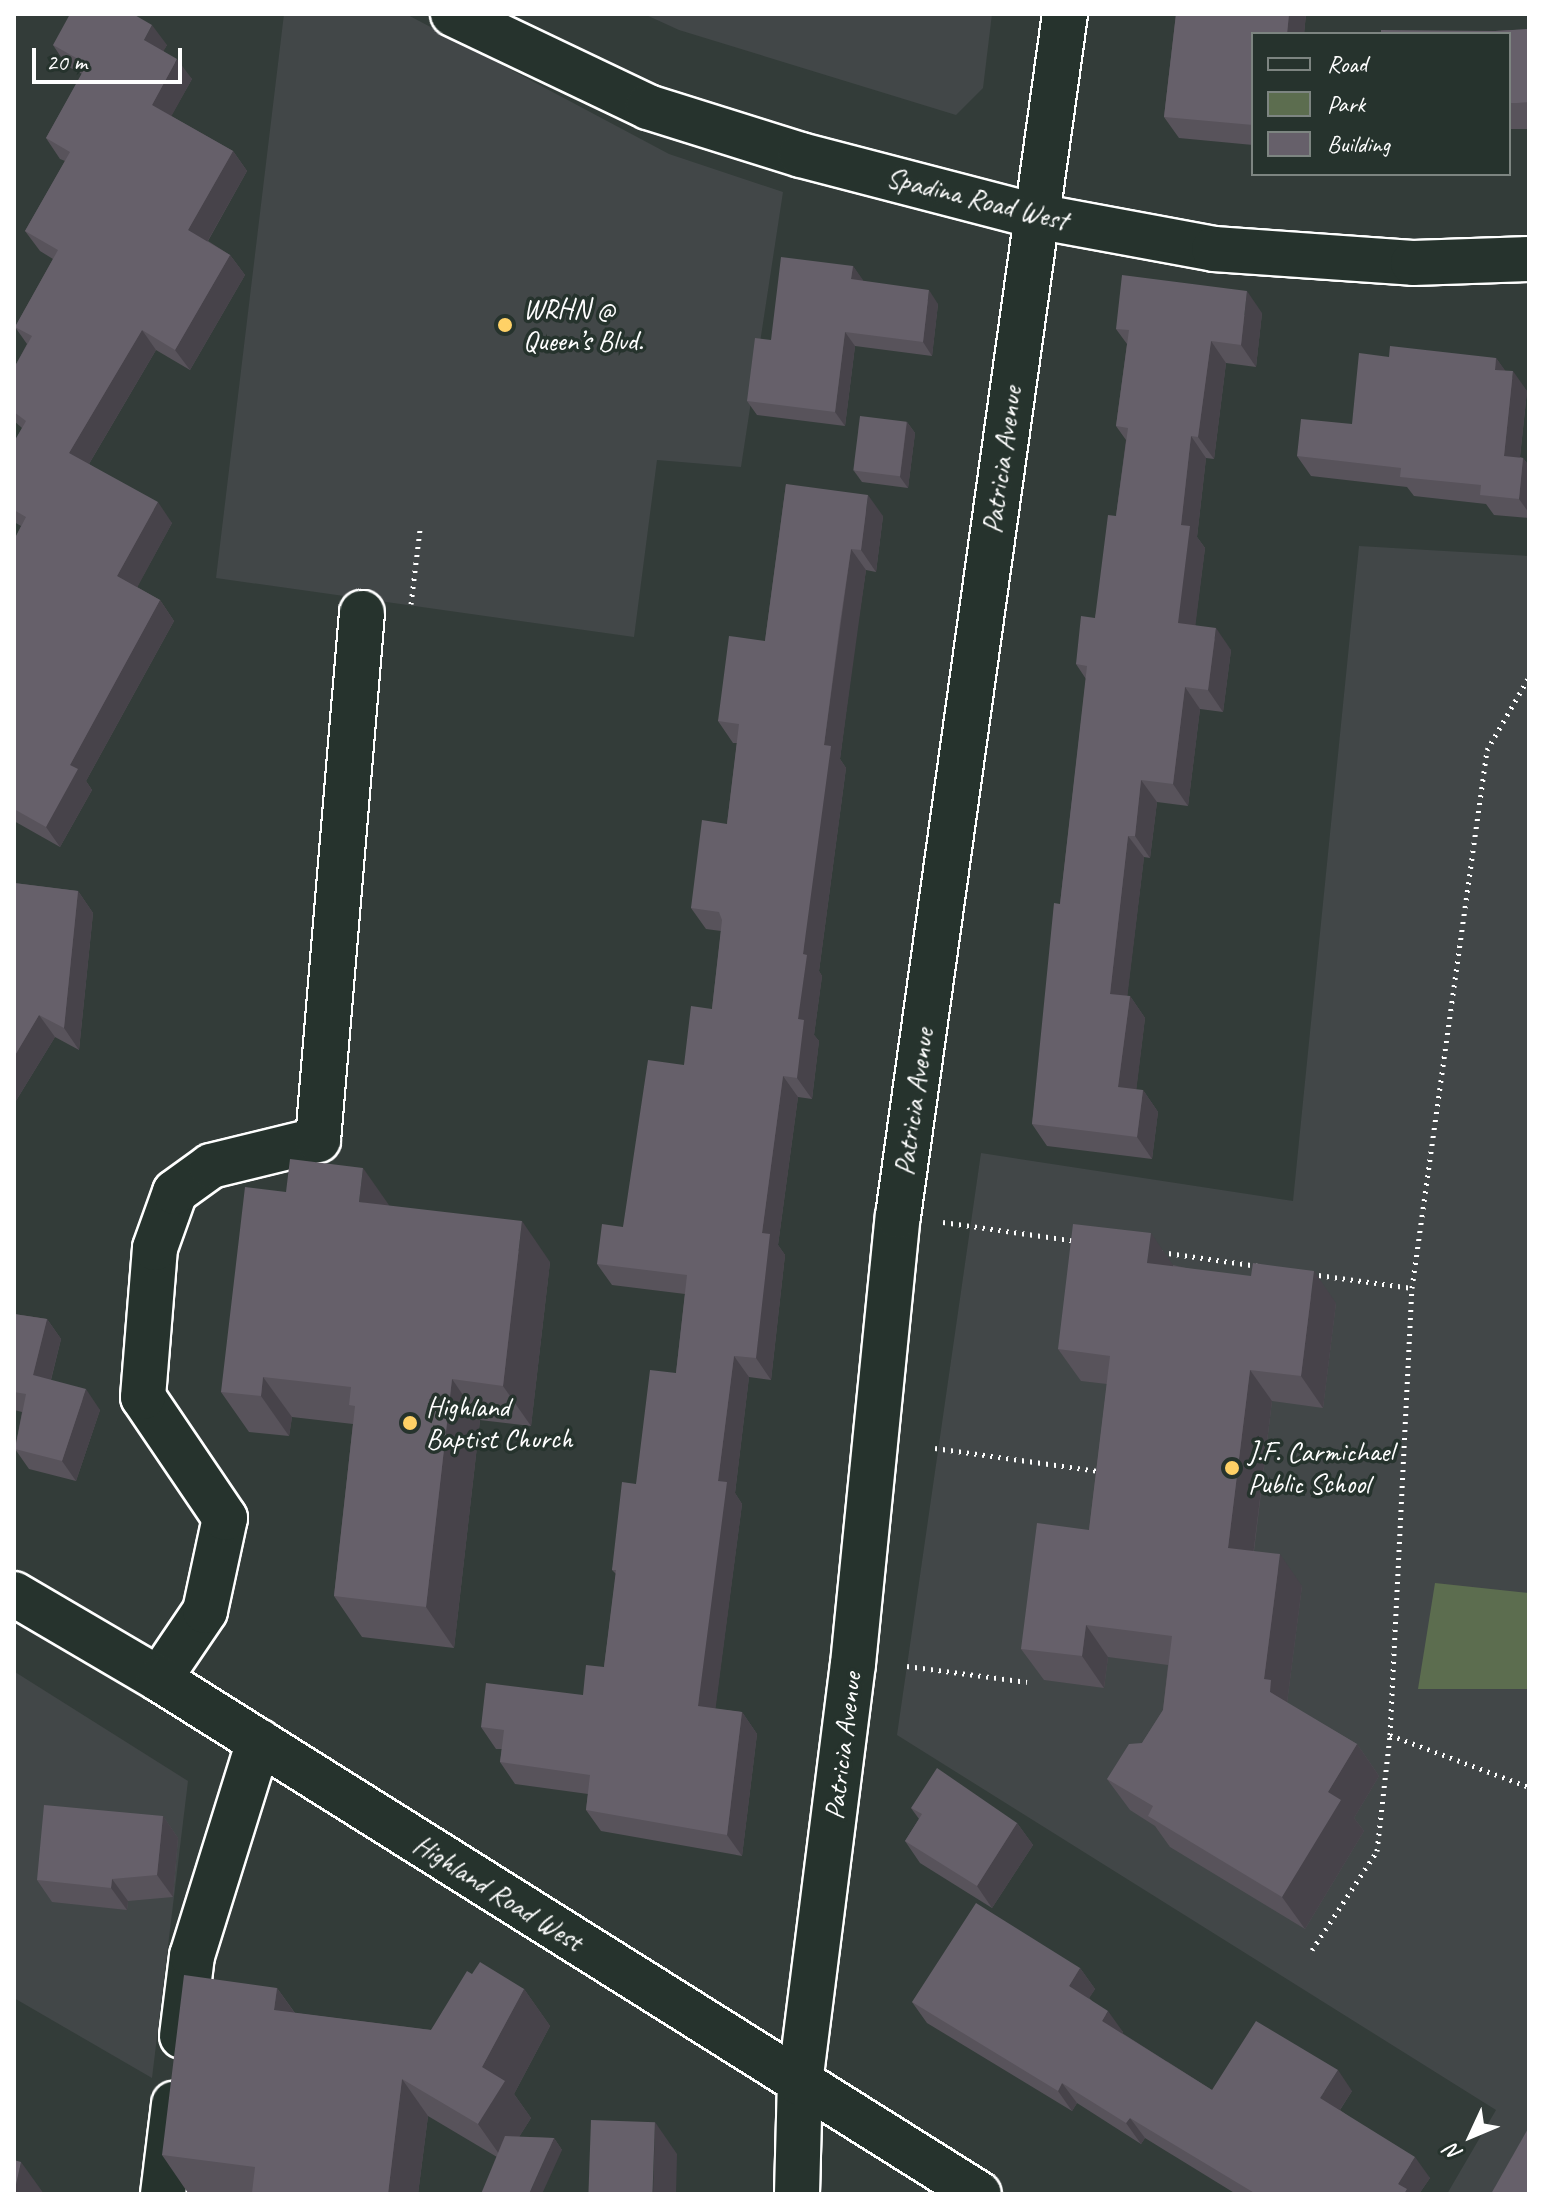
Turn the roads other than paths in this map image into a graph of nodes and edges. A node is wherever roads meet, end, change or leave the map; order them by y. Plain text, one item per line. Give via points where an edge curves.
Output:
1 (453, 14) edge
2 (1065, 14) edge
3 (1036, 216) junction
4 (1529, 259) edge
5 (362, 613) dead end
6 (14, 1594) edge
7 (159, 1679) junction
8 (259, 1741) junction
9 (800, 2083) junction
10 (163, 2194) edge
11 (797, 2194) edge
12 (979, 2194) edge

1 - 3 street, Spadina Road West via 648,107 801,155
2 - 3 street, Patricia Avenue
3 - 4 street, Spadina Road West via 1214,249 1413,263
3 - 9 street, Patricia Avenue via 898,1216 853,1664
5 - 7 street via 318,1140 211,1166 175,1192 155,1248 143,1397 225,1518 205,1611
6 - 7 street, Highland Road West
7 - 8 street, Highland Road West
8 - 9 street, Highland Road West
8 - 10 street via 192,1956
9 - 11 street, Patricia Avenue
9 - 12 street, Highland Road West

